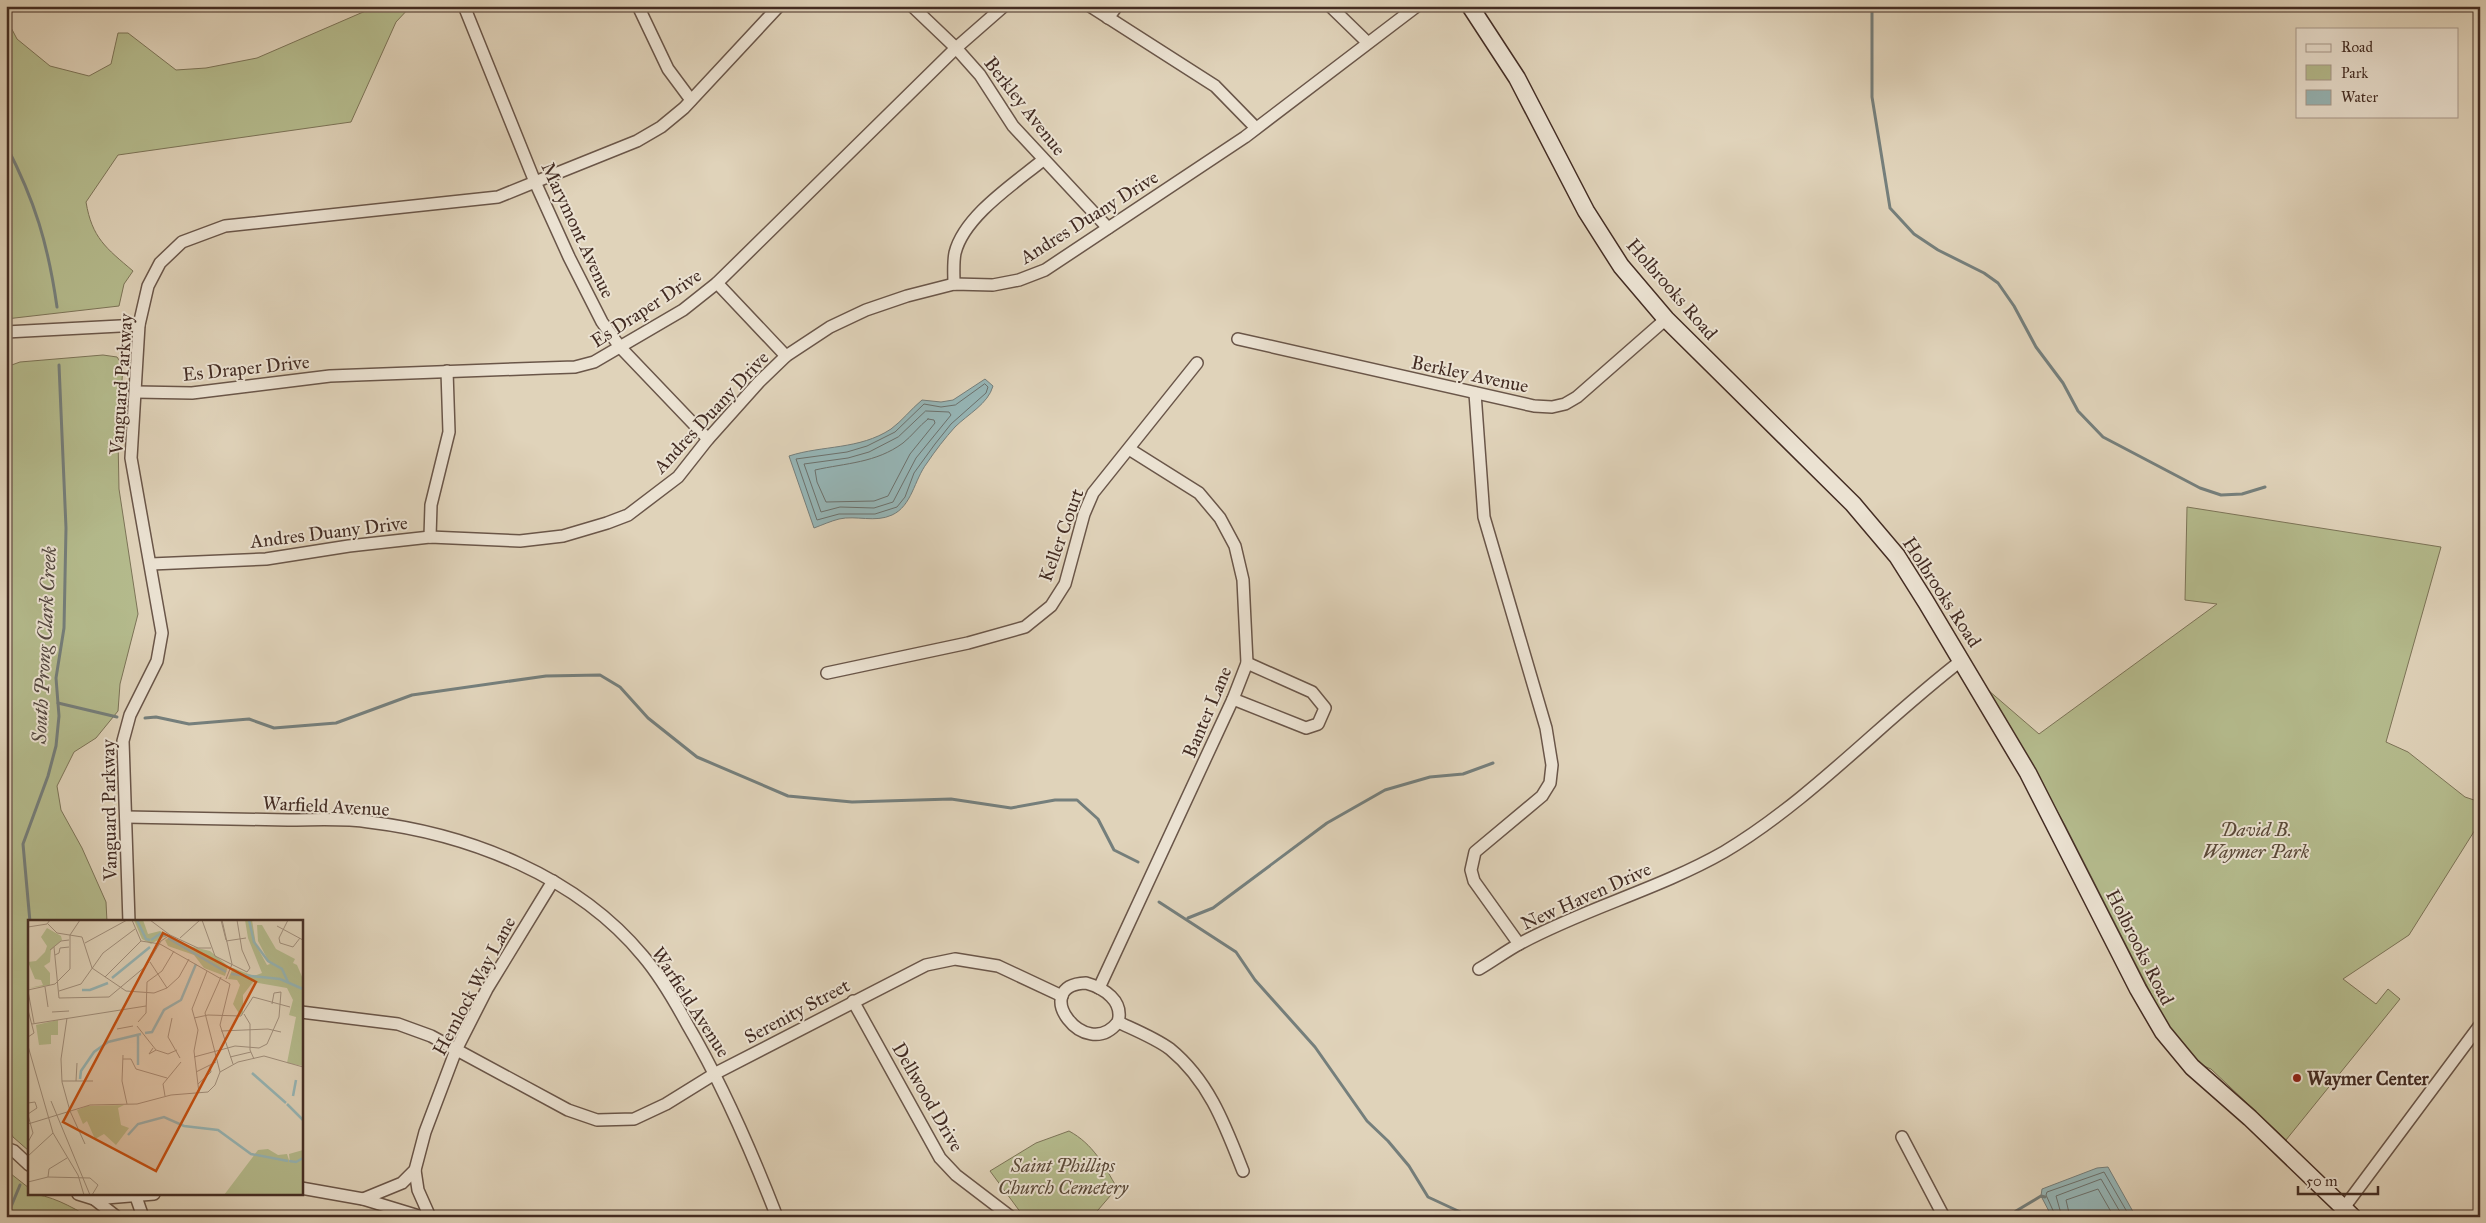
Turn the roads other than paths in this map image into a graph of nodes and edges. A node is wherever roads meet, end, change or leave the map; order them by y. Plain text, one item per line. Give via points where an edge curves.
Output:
1 (464, 6) edge
2 (638, 6) edge
3 (778, 6) edge
4 (912, 6) edge
5 (1004, 6) edge
6 (1090, 6) edge
7 (1117, 6) edge
8 (1330, 6) edge
9 (1417, 6) edge
10 (1470, 6) edge
11 (1108, 18) junction
12 (1367, 42) junction
13 (956, 48) junction
14 (691, 100) junction
15 (1256, 128) junction
16 (1043, 160) junction
17 (535, 182) junction
18 (1108, 228) junction
19 (717, 283) junction
20 (954, 284) junction
21 (1666, 319) junction
22 (139, 325) junction
23 (6, 332) edge
24 (1238, 340) dead end
25 (620, 347) junction
26 (786, 356) junction
27 (1197, 363) dead end
28 (447, 371) junction
29 (136, 392) junction
30 (1476, 393) junction
31 (708, 439) junction
32 (1129, 450) junction
33 (430, 536) junction
34 (151, 564) junction
35 (1962, 660) junction
36 (1247, 663) junction
37 (827, 673) dead end
38 (1233, 699) junction
39 (126, 817) junction
40 (553, 880) junction
41 (128, 920) edge
42 (1519, 944) junction
43 (1479, 969) dead end
44 (1099, 988) junction
45 (1062, 996) junction
46 (853, 1001) junction
47 (302, 1012) edge
48 (1118, 1022) junction
49 (2480, 1025) edge
50 (456, 1050) junction
51 (716, 1073) junction
52 (1902, 1137) dead end
53 (6, 1148) edge
54 (28, 1164) edge
55 (415, 1170) junction
56 (1243, 1171) dead end
57 (302, 1188) edge
58 (84, 1196) edge
59 (125, 1196) edge
60 (135, 1196) edge
61 (94, 1199) junction
62 (363, 1200) junction
63 (2345, 1214) edge
64 (117, 1217) edge
65 (143, 1217) edge
66 (422, 1217) edge
67 (430, 1217) edge
68 (777, 1217) edge
69 (1011, 1217) edge
70 (1944, 1217) edge

1 - 17 street, Marymont Avenue
2 - 14 street via 668,69
3 - 14 street
4 - 13 street, Berkley Avenue
5 - 13 street, Es Draper Drive
6 - 11 street
7 - 11 street
8 - 12 street
9 - 12 street, Andres Duany Drive
10 - 21 street, Holbrooks Road via 1517,78 1599,232 1621,266
11 - 15 street via 1215,86
12 - 15 street, Andres Duany Drive via 1286,108
13 - 16 street, Berkley Avenue
13 - 19 street, Es Draper Drive
14 - 17 street via 661,127 637,141
15 - 18 street, Andres Duany Drive via 1246,138
16 - 18 street, Berkley Avenue
16 - 20 street via 983,210 968,227 955,252
17 - 22 street, Vanguard Parkway via 498,197 225,226 182,242 160,263 148,286
17 - 25 street, Marymont Avenue via 602,322
18 - 20 street, Andres Duany Drive via 1045,270 1019,280 993,285
19 - 25 street, Es Draper Drive via 683,310
19 - 26 street
20 - 26 street, Andres Duany Drive via 866,310 830,327
21 - 30 street, Berkley Avenue via 1596,382 1565,404 1542,407
21 - 35 street, Holbrooks Road via 1880,534
22 - 23 street
22 - 29 street, Vanguard Parkway
24 - 30 street, Berkley Avenue
25 - 28 street, Es Draper Drive via 594,362 575,367
25 - 31 street, Marymont Avenue
26 - 31 street, Andres Duany Drive
27 - 32 street, Keller Court
28 - 29 street, Es Draper Drive via 330,376 192,393
28 - 33 street via 449,432 431,504
29 - 34 street, Vanguard Parkway via 131,458
30 - 42 street, New Haven Drive via 1484,517 1546,728 1552,764 1550,783 1542,796 1478,849 1471,861 1474,881
31 - 33 street, Andres Duany Drive via 678,477 628,515 607,523 563,536 520,541
32 - 36 street, Banter Lane via 1199,492 1220,518 1235,546 1243,580
32 - 37 street, Keller Court via 1093,493 1065,584 1051,606 1025,627 968,643
33 - 34 street, Andres Duany Drive via 266,559
34 - 39 street, Vanguard Parkway via 162,632 156,661 130,715 123,741
35 - 42 street, New Haven Drive via 1796,800 1744,838 1686,871
35 - 63 street, Holbrooks Road via 2032,780 2163,1032 2192,1067 2250,1118
36 - 38 street, Banter Lane
36 - 38 street via 1312,692 1325,708 1318,724 1306,728
38 - 44 street, Banter Lane
39 - 40 street, Warfield Avenue via 368,821 450,836
39 - 41 street, Vanguard Parkway
40 - 50 street, Hemlock Way Lane
40 - 51 street, Warfield Avenue via 610,922 643,956 671,996
42 - 43 street
44 - 45 street via 1078,984
44 - 48 street via 1118,1005
45 - 46 street, Serenity Street via 998,966 955,959 926,965
45 - 48 street via 1066,1019 1083,1031 1108,1032
46 - 51 street, Serenity Street
46 - 69 street, Dellwood Drive via 940,1158 956,1175
47 - 50 street, Serenity Street via 398,1024 431,1036
48 - 56 street via 1168,1048 1185,1064 1220,1113
49 - 63 street
50 - 51 street, Serenity Street via 568,1110 597,1120 634,1119 666,1104
50 - 55 street, Hemlock Way Lane via 425,1132
51 - 68 street, Warfield Avenue
52 - 70 street
53 - 54 street
55 - 62 street via 402,1183
55 - 67 street, Hemlock Way Lane via 418,1190
57 - 62 street
58 - 61 street
59 - 61 street
60 - 65 street
61 - 64 street
62 - 66 street

